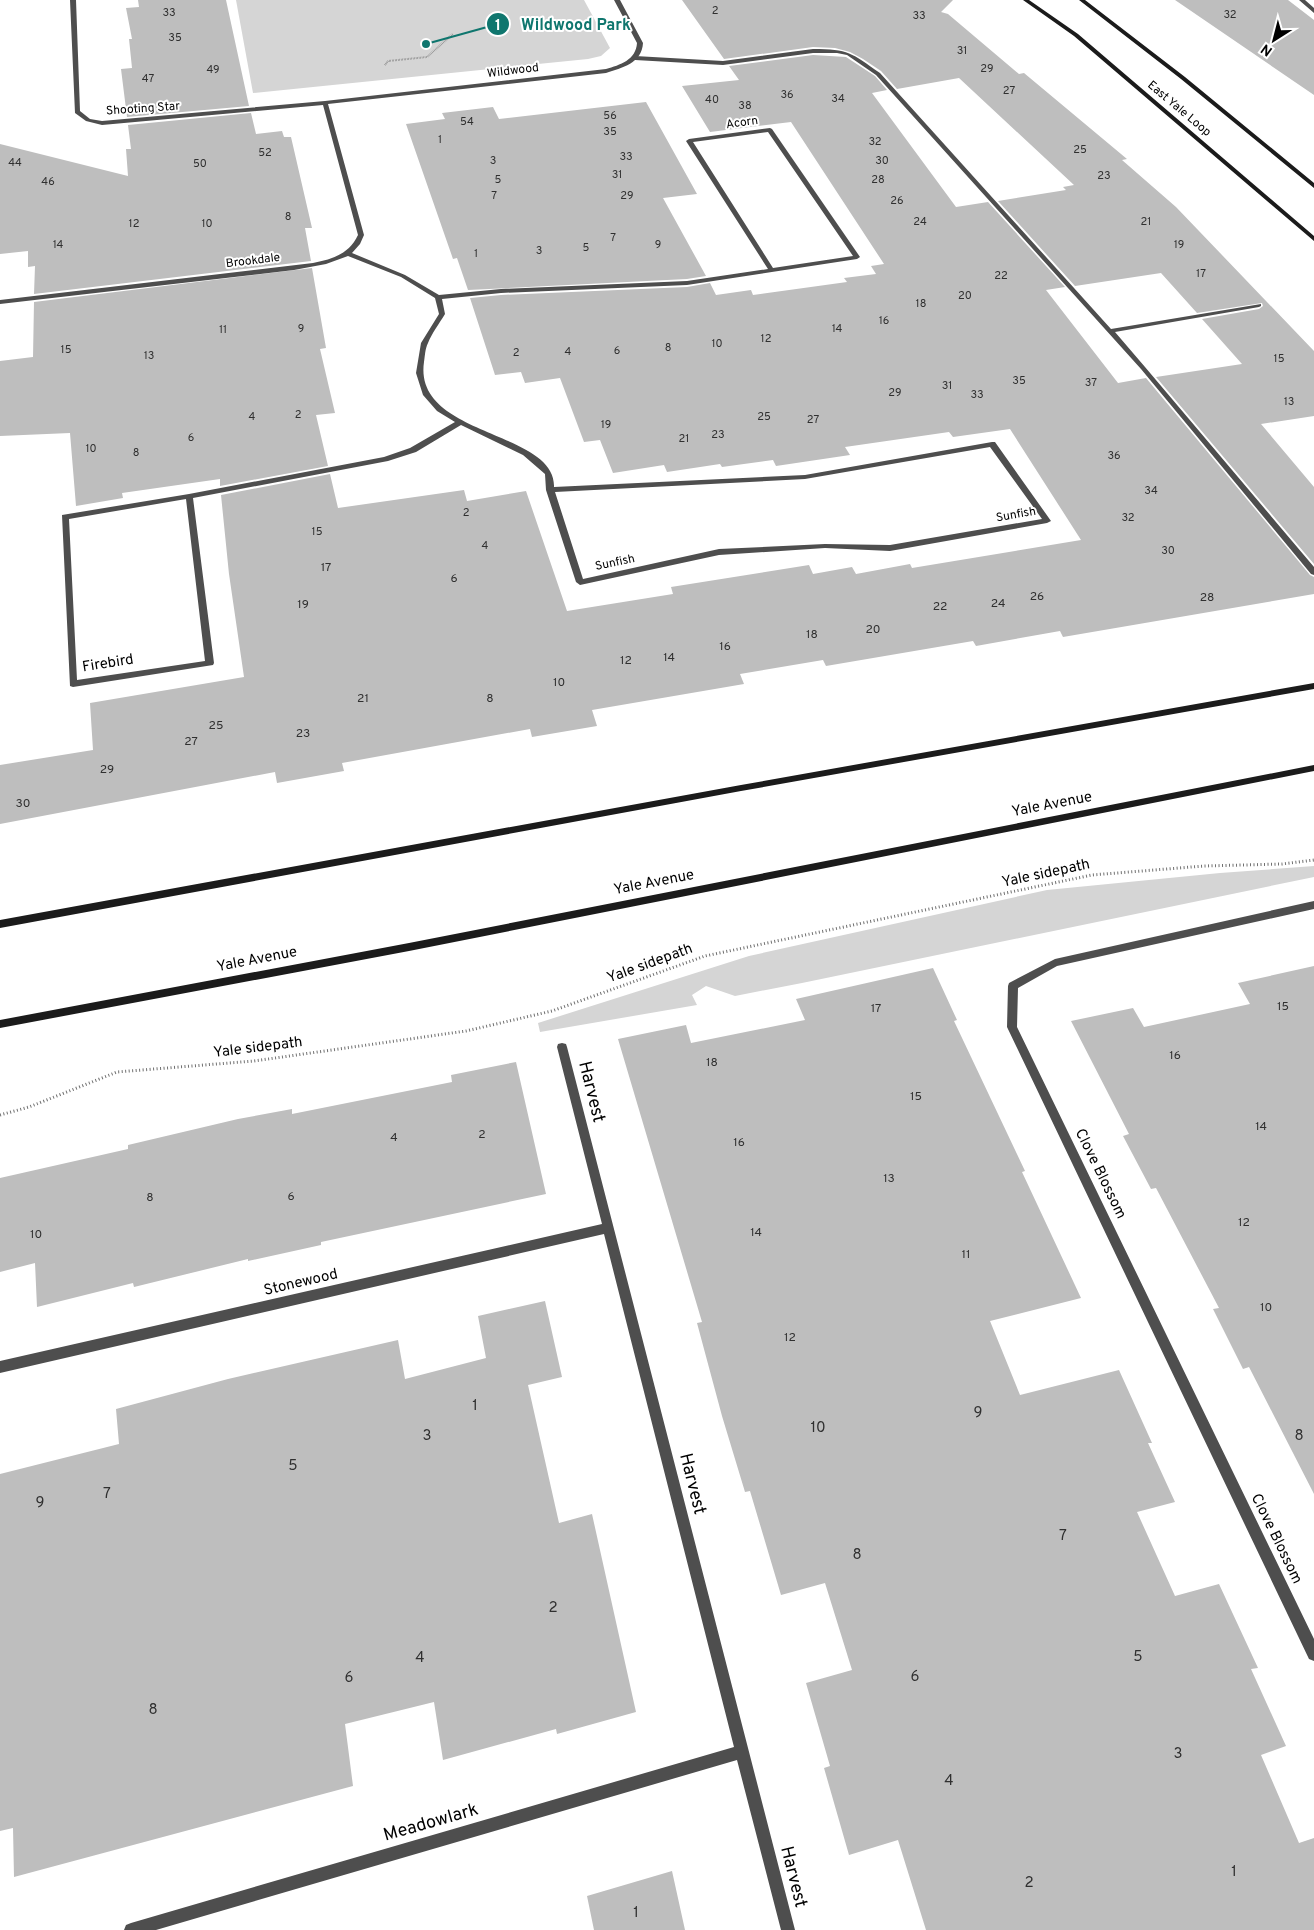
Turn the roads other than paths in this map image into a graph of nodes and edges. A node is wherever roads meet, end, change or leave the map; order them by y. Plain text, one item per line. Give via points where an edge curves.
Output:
1 (72, 0) edge
2 (617, 0) edge
3 (1026, 0) edge
4 (1082, 0) edge
5 (1302, 0) edge
6 (1314, 10) edge
7 (634, 58) junction
8 (325, 103) junction
9 (1314, 186) edge
10 (1314, 239) edge
11 (349, 254) junction
12 (772, 269) junction
13 (438, 297) junction
14 (0, 302) edge
15 (1259, 305) dead end
16 (1110, 331) junction
17 (459, 423) junction
18 (550, 490) junction
19 (189, 496) junction
20 (1314, 572) edge
21 (1314, 686) edge
22 (1314, 768) edge
23 (1314, 905) edge
24 (0, 924) edge
25 (0, 1024) edge
26 (562, 1047) dead end
27 (608, 1228) junction
28 (0, 1367) edge
29 (1314, 1654) edge
30 (743, 1751) junction
31 (130, 1930) edge
32 (788, 1930) edge

1 - 8 street, Shooting Star via 77,112 88,120 125,123
2 - 7 street via 640,44
3 - 10 main road, East Yale Loop via 1076,36
4 - 9 main road, East Yale Loop
5 - 6 street
7 - 8 street, Wildwood via 606,72
7 - 16 street via 723,63 813,51 849,54 878,74
8 - 11 street via 361,235 358,245
11 - 13 street via 404,276
11 - 14 street, Brookdale via 294,268
12 - 12 street, Acorn via 857,257 770,130 689,141
12 - 13 street, Acorn via 686,283
13 - 17 street, Sunfish via 442,314 423,347 418,375 431,401
15 - 16 street
16 - 20 street
17 - 18 street, Sunfish via 532,456 549,474
17 - 19 street, Firebird via 413,450 385,459
18 - 18 street, Sunfish via 805,477 992,444 1047,520 890,548 825,546 719,552 580,582
19 - 19 street, Firebird via 65,517 73,684 210,663
21 - 24 main road
22 - 25 main road, Yale Avenue
23 - 29 street, Clove Blossom via 1056,963 1013,986 1012,1027
26 - 27 street, Harvest
27 - 28 street, Stonewood
27 - 30 street, Harvest
30 - 31 street, Meadowlark
30 - 32 street, Harvest

